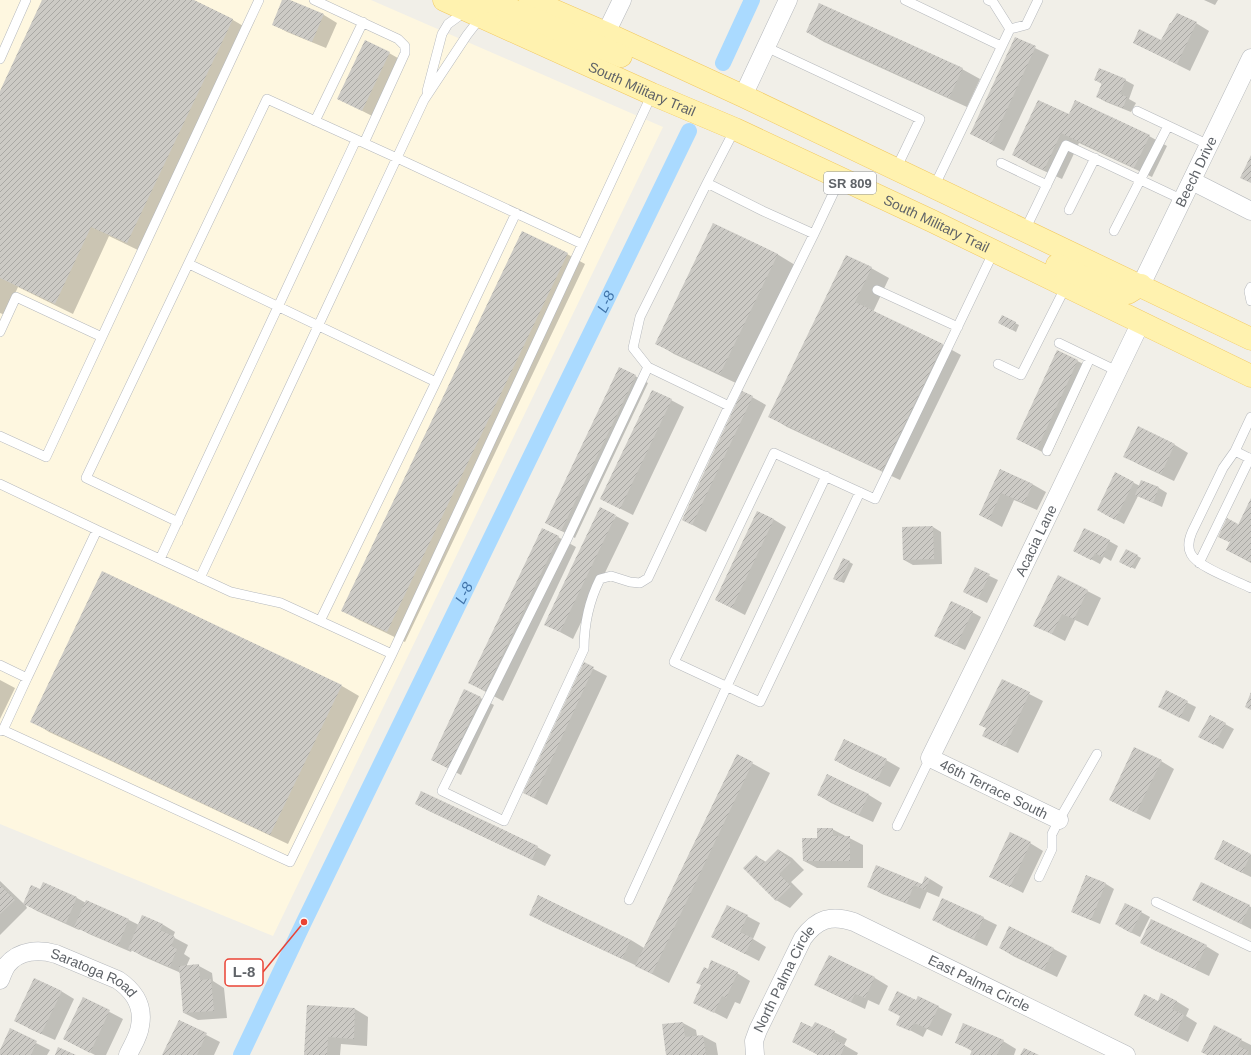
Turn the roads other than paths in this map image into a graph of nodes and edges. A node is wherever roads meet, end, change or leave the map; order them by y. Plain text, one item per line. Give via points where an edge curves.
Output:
1 (26, 0) edge
2 (259, 0) edge
3 (314, 0) edge
4 (444, 0) edge
5 (622, 0) edge
6 (788, 0) edge
7 (905, 0) edge
8 (988, 0) edge
9 (1038, 0) edge
10 (534, 5) edge
11 (474, 13) junction
12 (363, 22) junction
13 (1010, 29) junction
14 (606, 33) junction
15 (1001, 46) junction
16 (766, 48) junction
17 (1251, 58) edge
18 (0, 59) edge
19 (663, 59) junction
20 (652, 94) junction
21 (744, 96) junction
22 (424, 100) junction
23 (1137, 111) dead end
24 (315, 121) junction
25 (1168, 126) junction
26 (735, 129) junction
27 (360, 142) junction
28 (1209, 146) junction
29 (397, 158) junction
30 (1095, 158) junction
31 (1001, 163) dead end
32 (896, 169) junction
33 (840, 178) junction
34 (1140, 180) junction
35 (1192, 180) junction
36 (707, 183) junction
37 (1047, 186) junction
38 (934, 187) junction
39 (1183, 200) junction
40 (1069, 210) dead end
41 (1251, 210) edge
42 (516, 213) junction
43 (932, 221) junction
44 (1025, 230) junction
45 (1114, 231) dead end
46 (814, 234) junction
47 (582, 244) junction
48 (994, 251) junction
49 (189, 264) junction
50 (1141, 285) junction
51 (1066, 286) junction
52 (1251, 287) edge
53 (877, 290) dead end
54 (1251, 301) edge
55 (278, 307) junction
56 (1141, 322) junction
57 (319, 326) junction
58 (1, 327) edge
59 (958, 327) junction
60 (102, 337) junction
61 (1251, 339) edge
62 (1059, 343) dead end
63 (1251, 354) edge
64 (1090, 358) junction
65 (998, 364) dead end
66 (648, 367) junction
67 (1117, 371) junction
68 (1251, 376) edge
69 (436, 382) junction
70 (729, 406) junction
71 (1251, 418) edge
72 (0, 436) edge
73 (1047, 451) dead end
74 (1235, 451) junction
75 (1250, 459) edge
76 (826, 476) junction
77 (0, 484) edge
78 (860, 492) junction
79 (178, 522) junction
80 (97, 530) junction
81 (160, 559) junction
82 (1199, 563) junction
83 (200, 578) junction
84 (1251, 588) edge
85 (320, 621) junction
86 (392, 654) junction
87 (0, 665) edge
88 (27, 678) junction
89 (727, 686) junction
90 (2, 731) edge
91 (1097, 754) dead end
92 (930, 758) junction
93 (1058, 820) junction
94 (897, 826) dead end
95 (1039, 878) dead end
96 (629, 900) dead end
97 (1156, 902) dead end
98 (831, 918) joint
99 (1251, 947) edge
100 (0, 980) edge
101 (755, 1054) edge
102 (128, 1055) edge
103 (1126, 1055) edge

1 - 18 lane
2 - 60 lane
3 - 12 lane
4 - 11 main road, South Military Trail / SR 809
5 - 14 street
6 - 16 street
7 - 15 lane
8 - 13 lane via 993,2
9 - 13 lane via 1026,25
10 - 11 main road via 483,1
10 - 14 main road, SR 809
10 - 19 main road via 635,61
11 - 20 main road, South Military Trail / SR 809
11 - 22 lane via 467,36
11 - 22 lane via 448,24 442,34
12 - 24 lane
12 - 27 lane via 398,39 405,46 405,53
13 - 15 lane
14 - 19 main road, SR 809
15 - 38 lane
16 - 21 street
16 - 32 lane via 920,119
17 - 28 street, Beech Drive
19 - 21 main road, SR 809
20 - 26 main road, South Military Trail / SR 809
20 - 47 lane
21 - 32 main road, SR 809
22 - 29 lane
23 - 25 lane
24 - 27 lane
24 - 49 lane via 267,100
25 - 28 lane
25 - 34 lane
26 - 33 main road, South Military Trail / SR 809
26 - 36 lane
27 - 29 lane
27 - 55 lane
28 - 35 street, Beech Drive
29 - 42 lane
29 - 57 lane
30 - 34 lane
30 - 37 lane via 1066,145
30 - 40 lane
31 - 37 lane
32 - 38 main road, SR 809
33 - 43 main road, South Military Trail / SR 809
33 - 46 lane
34 - 39 lane
34 - 45 lane
35 - 39 street, Beech Drive
35 - 41 street
36 - 46 lane
36 - 66 lane via 640,317 633,348
37 - 44 lane
38 - 44 main road, SR 809
39 - 50 street, Beech Drive
42 - 47 lane
42 - 69 lane
43 - 48 main road, South Military Trail / SR 809
43 - 50 main road via 967,227 1009,243 1115,292 1128,293
44 - 50 main road, SR 809
46 - 70 lane
47 - 86 lane
48 - 51 main road, South Military Trail / SR 809
48 - 59 lane
49 - 55 lane
49 - 79 lane via 86,478
50 - 61 main road, SR 809
51 - 56 main road, South Military Trail / SR 809
51 - 65 lane via 1021,375
52 - 54 lane
53 - 59 lane
55 - 57 lane
55 - 79 lane
56 - 63 main road via 1153,316 1174,318
56 - 67 street, Acacia Lane
56 - 68 main road, South Military Trail / SR 809
57 - 69 lane
57 - 83 lane
58 - 60 lane via 16,297
59 - 78 lane via 875,499
60 - 72 lane via 46,457
62 - 64 lane
64 - 67 lane
64 - 73 lane
66 - 70 lane
66 - 70 lane via 567,539 442,791 504,822 584,649 584,632 593,594 600,579 611,576 640,583 648,578
67 - 92 street, Acacia Lane
69 - 85 lane
71 - 74 lane
74 - 75 lane
74 - 82 lane via 1223,468 1189,540 1191,555
75 - 82 lane
76 - 78 lane
76 - 89 lane
76 - 89 lane via 774,453 674,662
77 - 80 lane
78 - 89 lane via 760,702
79 - 81 lane
80 - 81 lane
80 - 88 lane
81 - 83 lane
82 - 84 lane
83 - 85 lane via 231,592 281,603
85 - 86 lane
86 - 90 lane via 290,862
87 - 88 lane
88 - 90 lane
89 - 96 lane
91 - 93 lane
92 - 93 street, 46th Terrace South
92 - 94 lane
93 - 95 lane via 1052,834 1052,849
97 - 99 lane
98 - 101 street, North Palma Circle via 810,928 803,938 758,1030 754,1041
98 - 103 street, East Palma Circle via 854,922
100 - 102 street, Saratoga Road via 7,966 15,958 24,953 46,951 118,980 134,995 141,1015 137,1036

